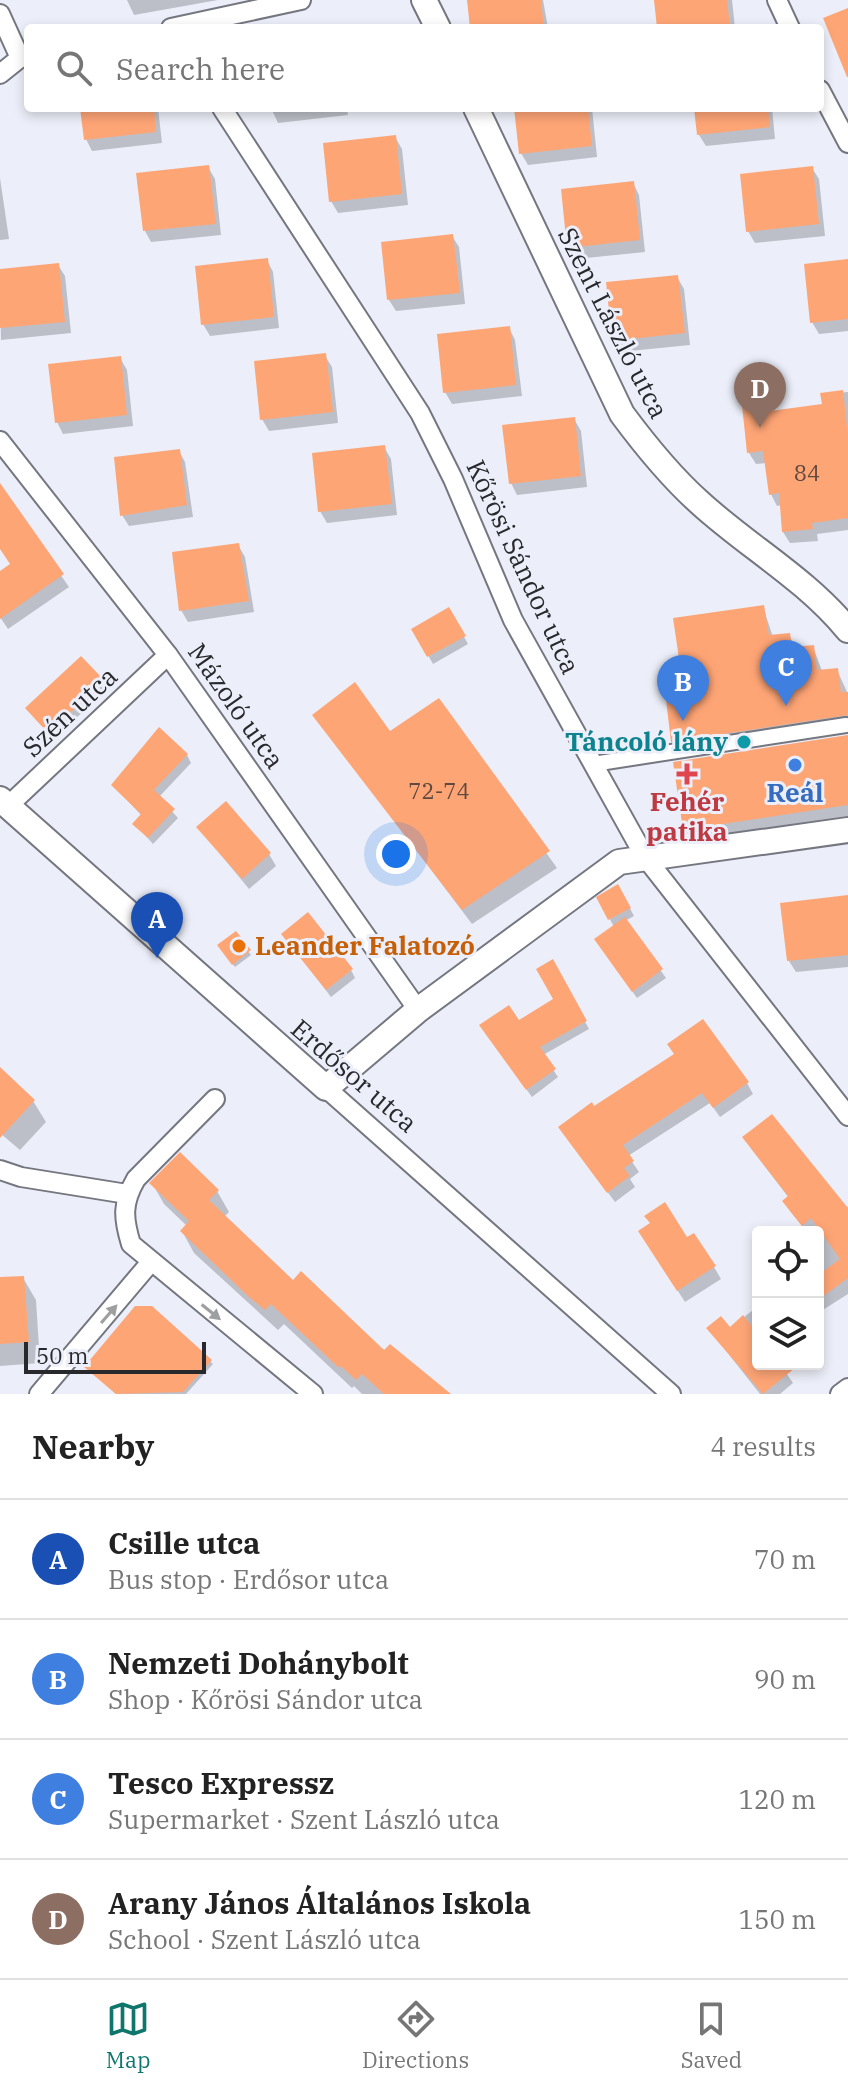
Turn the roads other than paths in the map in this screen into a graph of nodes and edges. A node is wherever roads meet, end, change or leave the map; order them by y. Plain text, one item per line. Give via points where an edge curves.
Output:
1 (301, 0) edge
2 (424, 0) edge
3 (777, 0) edge
4 (0, 14) edge
5 (190, 24) edge
6 (436, 24) edge
7 (788, 24) edge
8 (24, 58) edge
9 (0, 74) edge
10 (824, 98) edge
11 (225, 112) edge
12 (478, 112) edge
13 (848, 143) edge
14 (0, 441) edge
15 (848, 630) edge
16 (168, 655) junction
17 (846, 725) dead end
18 (593, 764) junction
19 (4, 803) edge
20 (848, 830) edge
21 (645, 857) junction
22 (418, 1010) junction
23 (326, 1088) junction
24 (215, 1099) dead end
25 (848, 1116) edge
26 (0, 1170) edge
27 (127, 1194) junction
28 (150, 1263) junction
29 (848, 1388) edge
30 (39, 1394) edge
31 (313, 1394) edge
32 (671, 1394) edge
33 (840, 1394) edge

1 - 5 street
2 - 6 street
3 - 7 street
4 - 8 street
8 - 9 street
10 - 13 street
11 - 18 street, Kőrösi Sándor utca via 420,413 513,620
12 - 15 street, Szent László utca via 622,414 700,503 774,559
14 - 16 street, Mázoló utca
16 - 19 street, Szén utca
16 - 22 street, Mázoló utca
17 - 18 street
18 - 21 street, Kőrösi Sándor utca
19 - 23 street, Erdősor utca
20 - 21 street
21 - 22 street via 619,862 596,875
21 - 25 street, Kőrösi Sándor utca
22 - 23 street
23 - 32 street, Erdősor utca
24 - 27 street
26 - 27 street
27 - 28 street via 123,1206 131,1244
30 -> 28 street
28 -> 31 street
29 - 33 street

